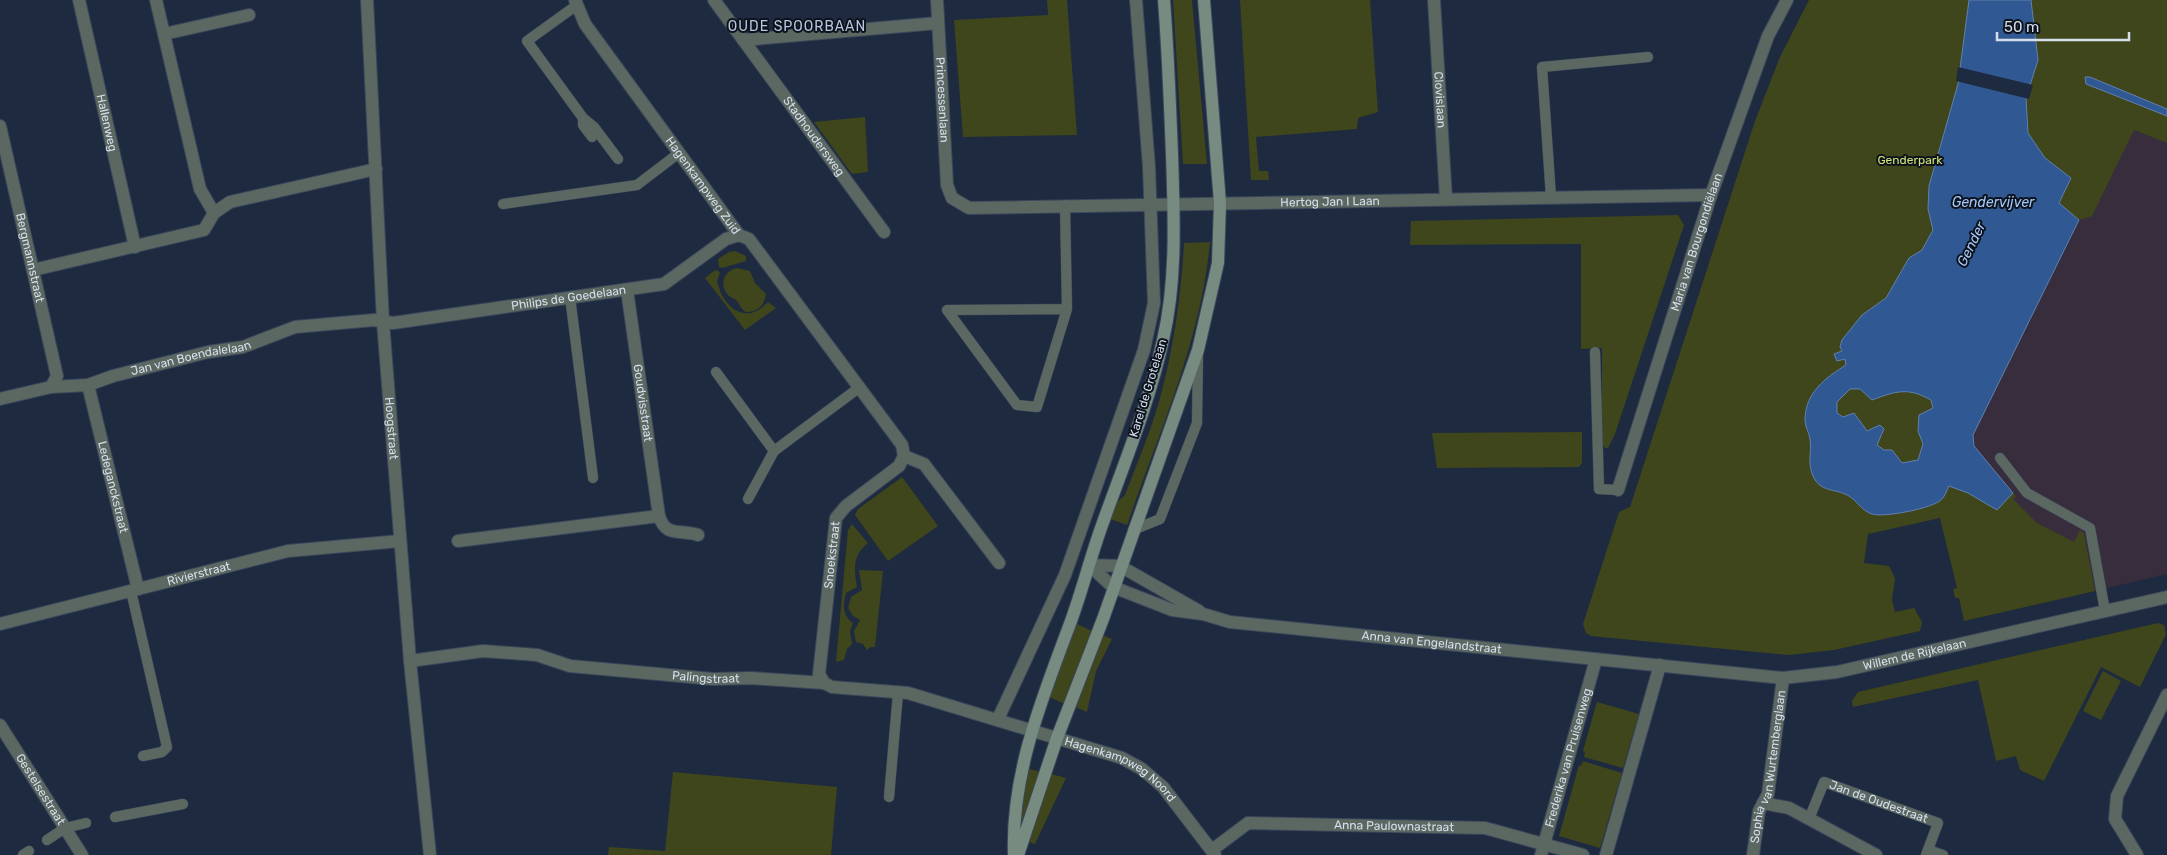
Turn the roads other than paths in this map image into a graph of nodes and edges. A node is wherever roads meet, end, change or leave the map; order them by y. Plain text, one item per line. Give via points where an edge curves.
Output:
1 (79, 0) edge
2 (156, 0) edge
3 (368, 0) edge
4 (714, 0) edge
5 (937, 0) edge
6 (1136, 0) edge
7 (1164, 0) edge
8 (1204, 0) edge
9 (1434, 0) edge
10 (1787, 0) edge
11 (576, 2) edge
12 (249, 15) dead end
13 (938, 23) junction
14 (164, 34) junction
15 (743, 40) junction
16 (1648, 57) dead end
17 (584, 118) junction
18 (0, 126) edge
19 (592, 137) dead end
20 (679, 153) junction
21 (618, 159) dead end
22 (376, 169) junction
23 (1711, 195) junction
24 (952, 198) joint
25 (1551, 198) junction
26 (1446, 199) junction
27 (1174, 203) junction
28 (1220, 203) junction
29 (504, 204) dead end
30 (1150, 204) junction
31 (1065, 205) junction
32 (214, 213) junction
33 (884, 232) dead end
34 (739, 235) junction
35 (135, 247) junction
36 (33, 270) junction
37 (627, 290) junction
38 (570, 297) junction
39 (1067, 309) junction
40 (383, 322) junction
41 (1198, 350) junction
42 (1594, 352) dead end
43 (716, 372) dead end
44 (88, 385) junction
45 (51, 387) junction
46 (860, 388) junction
47 (0, 399) edge
48 (774, 451) junction
49 (904, 456) junction
50 (2000, 458) dead end
51 (593, 478) dead end
52 (1618, 490) joint
53 (748, 499) dead end
54 (659, 516) junction
55 (1133, 530) junction
56 (698, 536) dead end
57 (400, 541) junction
58 (458, 541) dead end
59 (998, 563) dead end
60 (1089, 565) junction
61 (1120, 566) junction
62 (1113, 587) junction
63 (134, 590) junction
64 (2167, 597) edge
65 (2105, 611) junction
66 (1203, 614) junction
67 (0, 624) edge
68 (1596, 659) junction
69 (410, 661) junction
70 (1660, 665) junction
71 (1783, 678) junction
72 (824, 683) junction
73 (898, 693) junction
74 (2167, 695) edge
75 (998, 719) junction
76 (0, 725) edge
77 (1031, 730) junction
78 (1057, 738) junction
79 (143, 756) dead end
80 (890, 796) dead end
81 (1763, 803) junction
82 (183, 804) dead end
83 (115, 817) dead end
84 (1809, 819) junction
85 (86, 823) dead end
86 (65, 828) junction
87 (47, 840) dead end
88 (1542, 849) edge
89 (1213, 853) edge
90 (1927, 853) edge
91 (82, 855) edge
92 (430, 855) edge
93 (1014, 855) edge
94 (1018, 855) edge
95 (1583, 855) edge
96 (1606, 855) edge
97 (1753, 855) edge
98 (1876, 855) edge
99 (1942, 855) edge
100 (2137, 855) edge

1 - 35 street, Hallenweg
2 - 14 street
3 - 22 street, Hoogstraat
4 - 15 street, Stadhoudersweg
5 - 13 street, Princessenlaan
6 - 30 street, Karel de Grotelaan
7 - 27 main road, Karel de Grotelaan
8 - 28 main road
9 - 26 street, Clovislaan
10 - 23 street, Maria van Bourgondiëlaan via 1768,36
11 - 17 lane via 527,42
11 - 20 street, Hagenkampweg Zuid via 585,24
12 - 14 street
13 - 15 street
13 - 24 street, Princessenlaan via 947,185
14 - 32 street via 200,189
15 - 33 street, Stadhoudersweg
16 - 25 lane via 1542,66
17 - 19 lane via 583,125
17 - 21 lane via 594,126
18 - 36 street, Bergmannstraat
20 - 29 lane via 637,185
20 - 34 street, Hagenkampweg Zuid
22 - 32 street via 230,202
22 - 40 street, Hoogstraat
23 - 25 street, Hertog Jan I Laan
23 - 52 street, Maria van Bourgondiëlaan
24 - 31 street, Hertog Jan I Laan via 969,208
25 - 26 street, Hertog Jan I Laan
26 - 28 street, Hertog Jan I Laan
27 - 28 street, Hertog Jan I Laan
27 - 30 street, Hertog Jan I Laan
27 - 60 main road, Karel de Grotelaan via 1173,261 1164,338 1143,411
28 - 41 main road via 1218,263
30 - 31 street, Hertog Jan I Laan
30 - 75 street, Karel de Grotelaan via 1155,295 1144,350 1065,574
31 - 39 lane
32 - 35 street via 204,230
34 - 37 street, Philips de Goedelaan via 726,239 664,284
34 - 46 street, Hagenkampweg Zuid via 749,240
35 - 36 street
36 - 45 street, Bergmannstraat via 57,376
37 - 38 street, Philips de Goedelaan
37 - 54 street, Goudvisstraat
38 - 40 street, Philips de Goedelaan
38 - 51 lane
39 - 39 lane via 965,310 947,310 1017,406 1037,407
40 - 44 street, Jan van Boendalelaan via 374,320 295,328 243,347 208,352
40 - 57 street, Hoogstraat
41 - 55 main road
41 - 55 lane via 1198,423 1160,519
42 - 52 lane via 1599,489
43 - 48 lane
44 - 45 street, Jan van Boendalelaan
44 - 63 street, Ledeganckstraat
45 - 47 street, Jan van Boendalelaan
46 - 48 lane
46 - 49 street, Hagenkampweg Zuid via 902,446
48 - 53 lane
49 - 59 street via 924,464
49 - 72 street, Snoekstraat via 899,466 841,510 836,518 819,674
50 - 65 lane via 2027,494 2090,528
54 - 56 street via 662,526 669,531
54 - 58 street
55 - 61 main road
57 - 63 street, Rivierstraat via 288,551
57 - 69 street, Hoogstraat
60 - 61 street, Anna van Engelandstraat
60 - 62 street, Anna van Engelandstraat
60 - 77 main road, Karel de Grotelaan
61 - 62 main road
61 - 66 street, Anna van Engelandstraat
62 - 66 street, Anna van Engelandstraat via 1172,610
62 - 78 main road
63 - 67 street, Rivierstraat
63 - 79 lane via 167,747 162,752
64 - 65 street, Willem de Rijkelaan
65 - 71 street, Willem de Rijkelaan via 1837,672
66 - 68 street, Anna van Engelandstraat via 1230,622
68 - 70 street, Anna van Engelandstraat
68 - 88 street, Frederika van Pruisenweg
69 - 72 street, Palingstraat via 483,651 537,655 570,666 713,679
69 - 92 street, Hoogstraat
70 - 71 street, Willem de Rijkelaan
70 - 96 street
71 - 81 street, Sophia van Wurtemberglaan via 1768,794
72 - 73 street, Palingstraat via 832,687
73 - 75 street, Palingstraat
73 - 80 lane
74 - 100 street via 2117,796 2115,819
75 - 77 street, Hagenkampweg Noord
76 - 86 street, Gestelsestraat
77 - 78 street, Hagenkampweg Noord
77 - 93 main road, Karel de Grotelaan via 1013,824
78 - 89 street, Hagenkampweg Noord via 1122,758 1142,769 1171,796
78 - 94 main road
81 - 84 street via 1789,808
81 - 97 street, Sophia van Wurtemberglaan
82 - 83 lane
84 - 90 lane, Jan de Oudestraat via 1824,782 1938,823
84 - 98 street
85 - 86 lane
86 - 87 lane
86 - 91 street, Gestelsestraat
88 - 89 street, Anna Paulownastraat via 1485,828 1248,823
88 - 95 street, Anna Paulownastraat
90 - 99 lane

